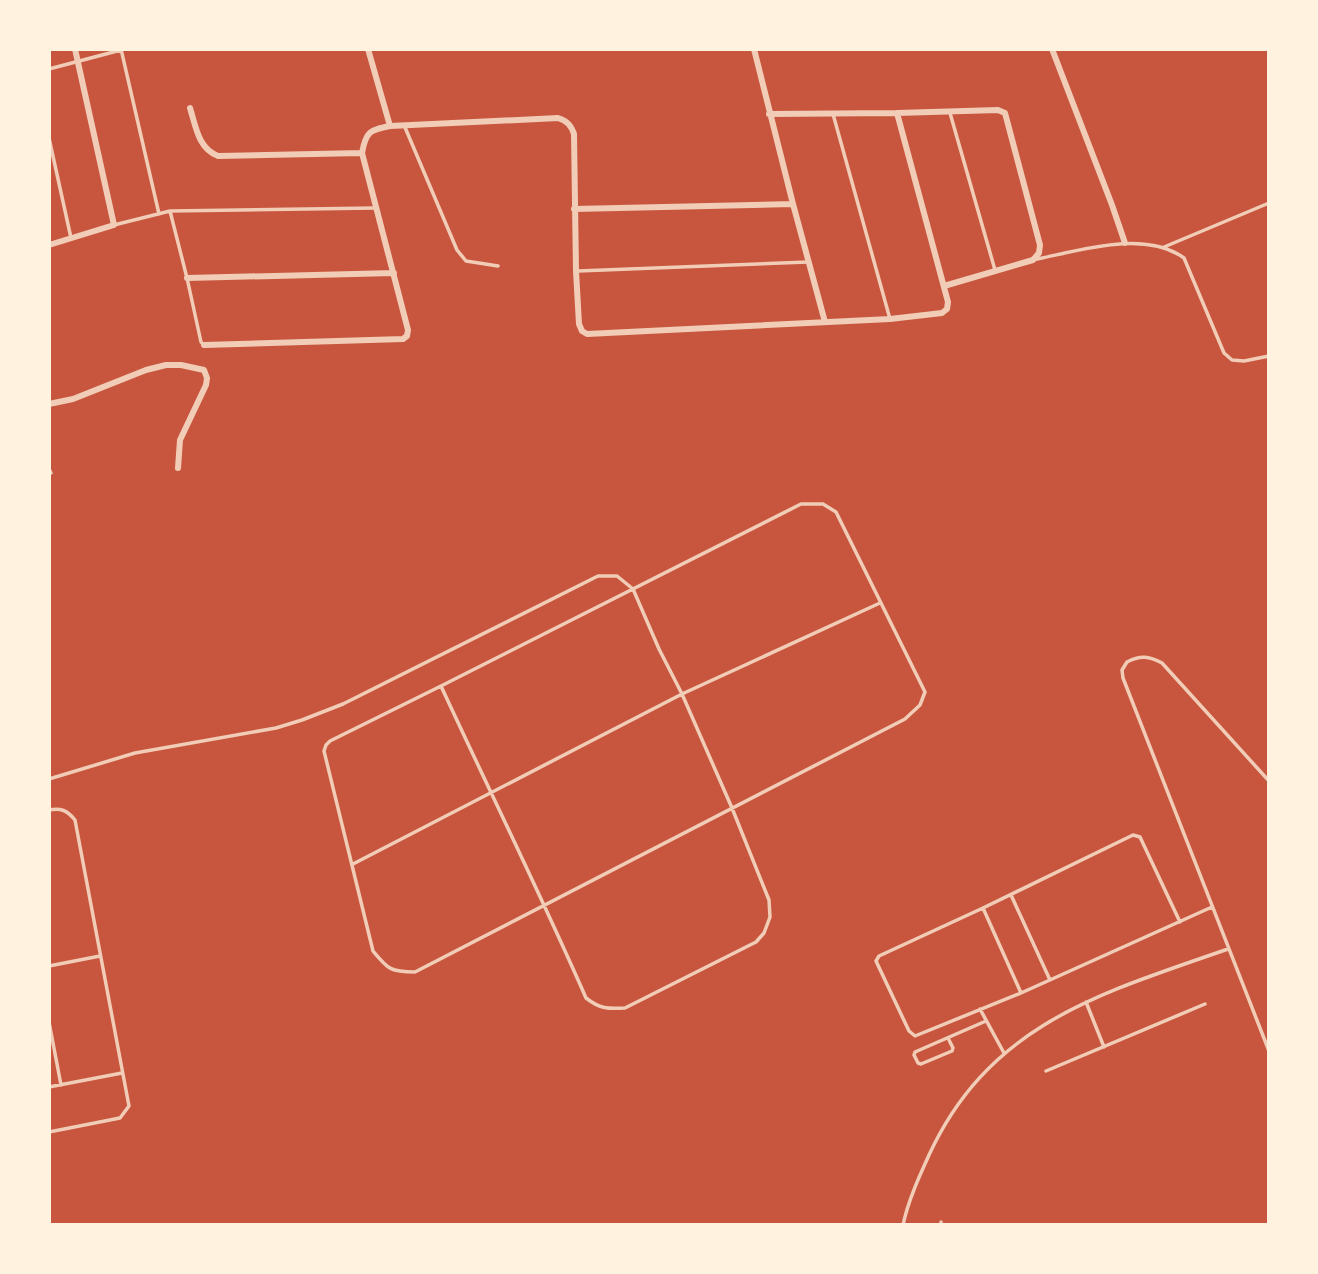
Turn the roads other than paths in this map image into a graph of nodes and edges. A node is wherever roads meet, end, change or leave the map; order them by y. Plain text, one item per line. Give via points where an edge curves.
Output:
1 (75, 49) edge
2 (122, 49) edge
3 (368, 49) edge
4 (754, 49) edge
5 (1052, 49) edge
6 (78, 61) junction
7 (49, 69) edge
8 (190, 108) dead end
9 (949, 111) junction
10 (897, 113) junction
11 (769, 114) junction
12 (832, 114) junction
13 (404, 125) junction
14 (390, 126) junction
15 (49, 138) edge
16 (362, 153) junction
17 (1269, 203) edge
18 (793, 204) junction
19 (377, 208) junction
20 (574, 209) junction
21 (170, 211) junction
22 (159, 214) junction
23 (114, 225) junction
24 (71, 238) junction
25 (1125, 243) junction
26 (49, 245) edge
27 (1163, 247) junction
28 (1033, 260) junction
29 (808, 261) junction
30 (498, 266) dead end
31 (995, 270) junction
32 (576, 271) junction
33 (394, 272) junction
34 (187, 278) junction
35 (944, 286) junction
36 (890, 319) junction
37 (825, 322) junction
38 (204, 345) joint
39 (1269, 356) edge
40 (49, 404) edge
41 (178, 468) dead end
42 (633, 589) junction
43 (880, 603) junction
44 (441, 687) junction
45 (682, 694) junction
46 (49, 779) edge
47 (1269, 781) edge
48 (490, 793) junction
49 (732, 808) junction
50 (49, 810) edge
51 (353, 864) junction
52 (1011, 895) junction
53 (545, 905) junction
54 (983, 908) junction
55 (1212, 908) junction
56 (1180, 922) junction
57 (1228, 949) junction
58 (100, 956) junction
59 (49, 966) edge
60 (1050, 980) junction
61 (1021, 993) junction
62 (1086, 1002) junction
63 (1205, 1004) dead end
64 (980, 1009) junction
65 (986, 1021) junction
66 (49, 1022) edge
67 (948, 1038) junction
68 (1267, 1040) edge
69 (1104, 1047) junction
70 (1269, 1051) edge
71 (1004, 1053) junction
72 (1046, 1071) dead end
73 (122, 1073) junction
74 (61, 1085) junction
75 (49, 1087) edge
76 (49, 1132) edge
77 (904, 1225) edge

1 - 6 street
2 - 6 lane
2 - 22 lane
3 - 14 street
4 - 11 street
5 - 25 street
6 - 7 lane
6 - 23 street
8 - 16 street via 204,147 218,156
9 - 10 street
9 - 28 street via 1005,113 1040,245
9 - 31 lane
10 - 12 street
10 - 35 street
11 - 12 street
11 - 18 street
12 - 36 lane
13 - 14 street
13 - 20 street via 565,120 574,134
13 - 30 lane via 457,250 466,261
14 - 16 street via 368,133
15 - 24 lane
16 - 19 street
17 - 27 lane
18 - 20 street
18 - 29 street
19 - 21 lane
19 - 33 street
20 - 32 street
21 - 22 lane
21 - 34 lane
22 - 23 lane
23 - 24 street
24 - 26 street
25 - 27 lane
25 - 28 lane
27 - 39 lane via 1184,258 1224,353 1232,360 1244,361
28 - 31 street
29 - 32 lane
29 - 37 street
31 - 35 street
32 - 37 street via 579,324 587,334
33 - 34 street
33 - 38 street via 408,330 402,339
34 - 38 lane
35 - 36 street via 948,302 942,313
36 - 37 street
40 - 41 street via 166,365 204,370 206,385 180,440
42 - 43 lane via 802,504 823,504 836,512
42 - 44 lane
42 - 45 lane
42 - 46 lane via 617,576 598,576 343,704 276,728 135,752
43 - 45 lane
43 - 49 lane via 925,692 920,705 905,719
44 - 48 lane
44 - 51 lane via 326,745
45 - 48 lane
45 - 49 lane
47 - 55 lane via 1162,663 1143,656 1127,662 1123,678
48 - 51 lane
48 - 53 lane
49 - 53 lane
49 - 53 lane via 769,900 770,917 756,942 625,1008 597,1007 586,998
50 - 58 lane via 60,808 75,820
51 - 53 lane via 373,951 388,969 402,972 415,972
52 - 54 lane
52 - 56 lane via 1137,835
52 - 60 lane
54 - 61 lane
54 - 64 lane via 876,961 915,1036
55 - 56 lane
55 - 57 lane
56 - 60 lane
57 - 62 lane
57 - 68 lane
58 - 59 lane
58 - 73 lane
60 - 61 lane
61 - 64 lane
62 - 69 lane
62 - 71 lane via 1037,1028
63 - 69 lane
64 - 65 lane
65 - 67 lane
65 - 71 lane
66 - 74 lane
67 - 67 lane via 915,1052 918,1063 953,1051
68 - 70 lane
69 - 72 lane
71 - 77 lane via 947,1120 920,1174
73 - 74 lane
73 - 76 lane via 129,1106 120,1118
74 - 75 lane

